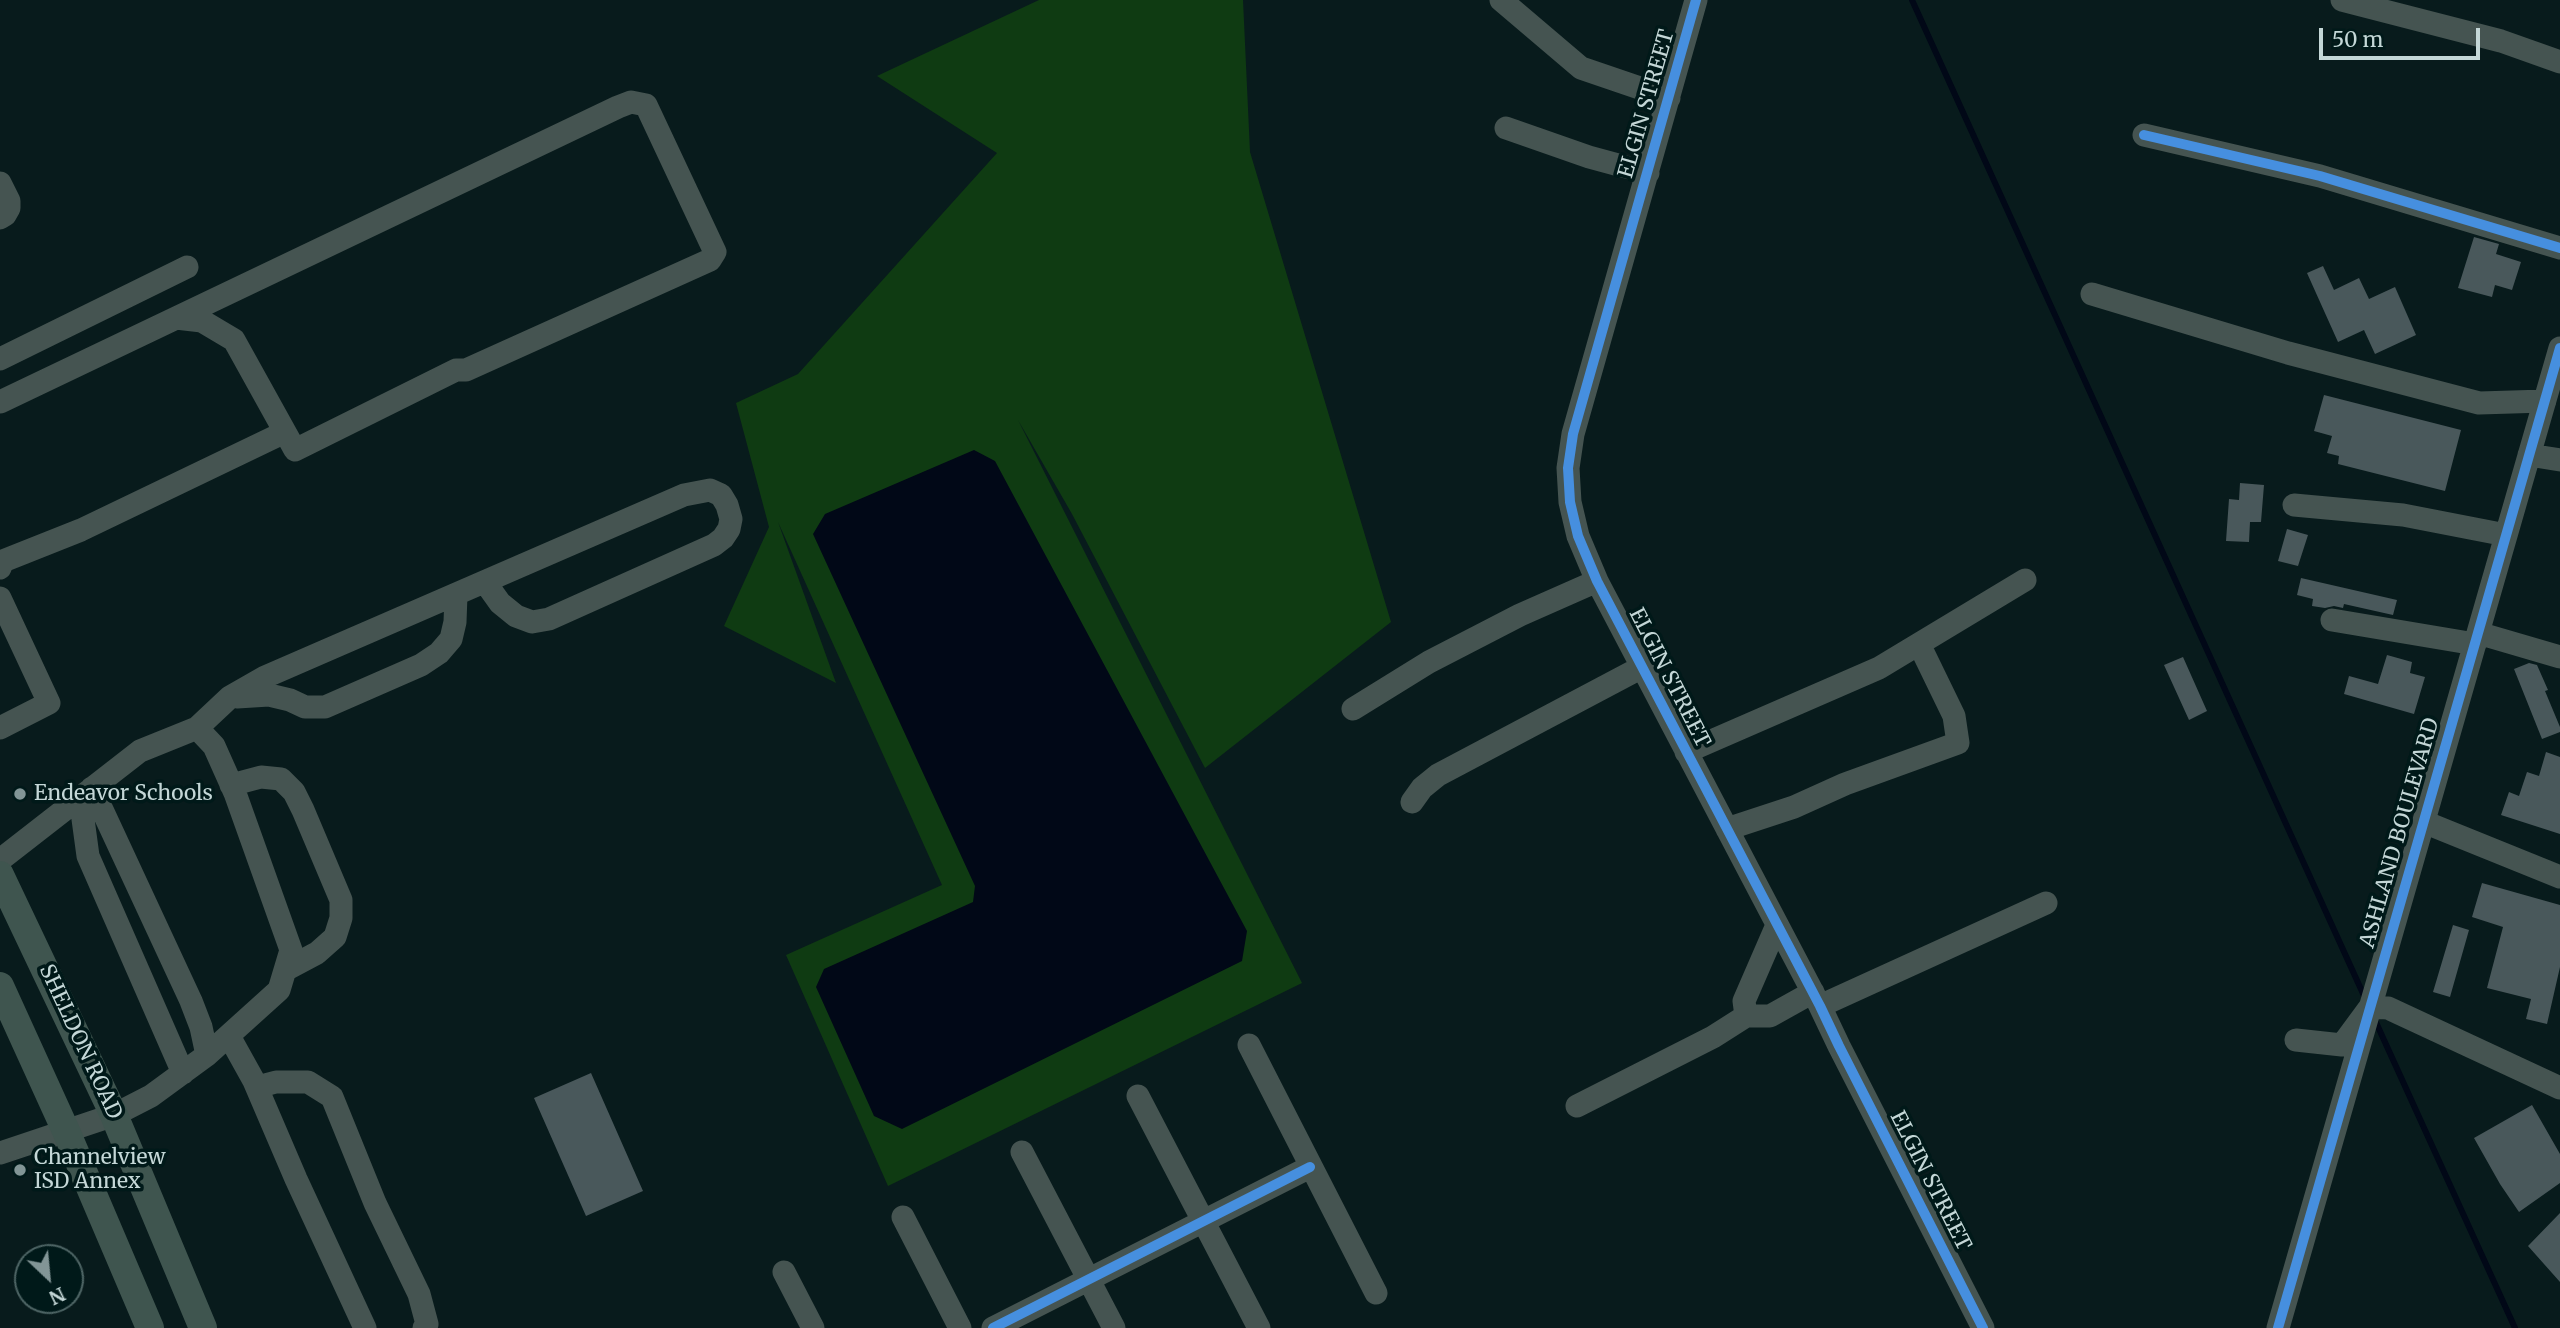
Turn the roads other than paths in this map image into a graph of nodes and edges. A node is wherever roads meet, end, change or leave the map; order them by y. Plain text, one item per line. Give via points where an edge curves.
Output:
1 (1501, 0) edge
2 (1696, 0) edge
3 (2342, 0) edge
4 (2560, 62) edge
5 (1669, 98) junction
6 (1506, 128) dead end
7 (2144, 135) dead end
8 (1648, 173) junction
9 (0, 183) edge
10 (0, 218) edge
11 (2560, 248) edge
12 (187, 267) dead end
13 (2092, 294) dead end
14 (176, 318) junction
15 (2560, 348) edge
16 (0, 359) edge
17 (2545, 401) junction
18 (0, 402) edge
19 (290, 441) junction
20 (2529, 455) junction
21 (2560, 460) edge
22 (2294, 505) dead end
23 (2506, 535) junction
24 (0, 568) edge
25 (2025, 580) dead end
26 (1597, 581) junction
27 (485, 582) junction
28 (456, 595) junction
29 (0, 598) edge
30 (2332, 620) dead end
31 (2477, 638) junction
32 (1919, 645) junction
33 (2560, 657) edge
34 (1642, 667) junction
35 (230, 697) junction
36 (1353, 709) dead end
37 (0, 728) edge
38 (197, 728) junction
39 (1686, 752) junction
40 (231, 785) junction
41 (86, 792) junction
42 (1412, 802) dead end
43 (2424, 822) junction
44 (1727, 829) junction
45 (0, 860) edge
46 (0, 875) edge
47 (2560, 877) edge
48 (2046, 903) dead end
49 (1777, 925) junction
50 (285, 970) junction
51 (0, 986) edge
52 (1817, 999) junction
53 (2370, 1007) junction
54 (1746, 1016) junction
55 (229, 1036) junction
56 (2296, 1040) dead end
57 (1249, 1045) dead end
58 (207, 1055) junction
59 (183, 1073) junction
60 (257, 1087) junction
61 (2560, 1088) edge
62 (1138, 1096) dead end
63 (1577, 1105) dead end
64 (114, 1115) junction
65 (66, 1131) junction
66 (1022, 1152) dead end
67 (0, 1153) edge
68 (1310, 1167) junction
69 (903, 1217) dead end
70 (1203, 1222) junction
71 (784, 1272) dead end
72 (1088, 1280) junction
73 (1376, 1293) dead end
74 (150, 1328) edge
75 (203, 1328) edge
76 (365, 1328) edge
77 (424, 1328) edge
78 (813, 1328) edge
79 (960, 1328) edge
80 (993, 1328) edge
81 (1114, 1328) edge
82 (1259, 1328) edge
83 (1983, 1328) edge
84 (2278, 1328) edge

1 - 5 street via 1581,68
2 - 5 street, ELGIN STREET
3 - 4 street via 2501,41
5 - 8 street, ELGIN STREET
6 - 8 street
7 - 11 street via 2320,176
8 - 26 street, ELGIN STREET via 1573,434 1568,468 1578,536
9 - 10 street via 9,208
12 - 16 street
13 - 17 street via 2288,353 2479,403
14 - 18 street
14 - 19 street via 202,321 234,340
14 - 19 street via 618,107 646,105 715,252 710,260 466,370 456,370
15 - 17 street, ASHLAND BOULEVARD
17 - 20 street, ASHLAND BOULEVARD
19 - 24 street via 3,561
20 - 21 street
20 - 23 street, ASHLAND BOULEVARD
22 - 23 street via 2403,515
23 - 31 street, ASHLAND BOULEVARD
25 - 32 street
26 - 34 street, ELGIN STREET
26 - 36 street via 1508,621
27 - 27 street via 684,495 710,490 721,495 727,505 729,529 714,545 549,619 532,622 516,616
27 - 28 street
28 - 35 street via 265,677
28 - 35 street via 451,639 421,665 325,707 305,707 269,695
29 - 37 street via 49,703
30 - 31 street
31 - 33 street
31 - 43 street, ASHLAND BOULEVARD
32 - 39 street via 1879,668
32 - 44 street via 1954,716 1958,743
34 - 39 street, ELGIN STREET
34 - 42 street via 1438,775
35 - 38 street
38 - 40 street via 214,746
38 - 41 street via 140,751
39 - 44 street, ELGIN STREET
40 - 50 street via 291,950
40 - 50 street via 261,776 281,779 294,792 341,900 335,937
41 - 45 street
41 - 58 street via 191,1001
41 - 59 street via 88,856
43 - 47 street
43 - 53 street, ASHLAND BOULEVARD
44 - 49 street, ELGIN STREET
46 - 64 main road, SHELDON ROAD
48 - 52 street
49 - 52 street, ELGIN STREET
49 - 54 street via 1744,1001
50 - 55 street via 279,990
51 - 65 main road
52 - 54 street via 1770,1016
52 - 83 street, ELGIN STREET
53 - 56 street via 2342,1045
53 - 61 street via 2388,1008
53 - 84 street, ASHLAND BOULEVARD
54 - 63 street
55 - 58 street
55 - 60 street
57 - 68 street
58 - 59 street
59 - 64 street
60 - 76 street
60 - 77 street via 308,1082 332,1097 419,1294 427,1324
62 - 70 street
64 - 65 street
64 - 75 main road, SHELDON ROAD
65 - 67 street
65 - 74 main road
66 - 72 street
68 - 70 street
68 - 73 street
69 - 79 street
70 - 72 street
70 - 82 street
71 - 78 street
72 - 80 street
72 - 81 street

